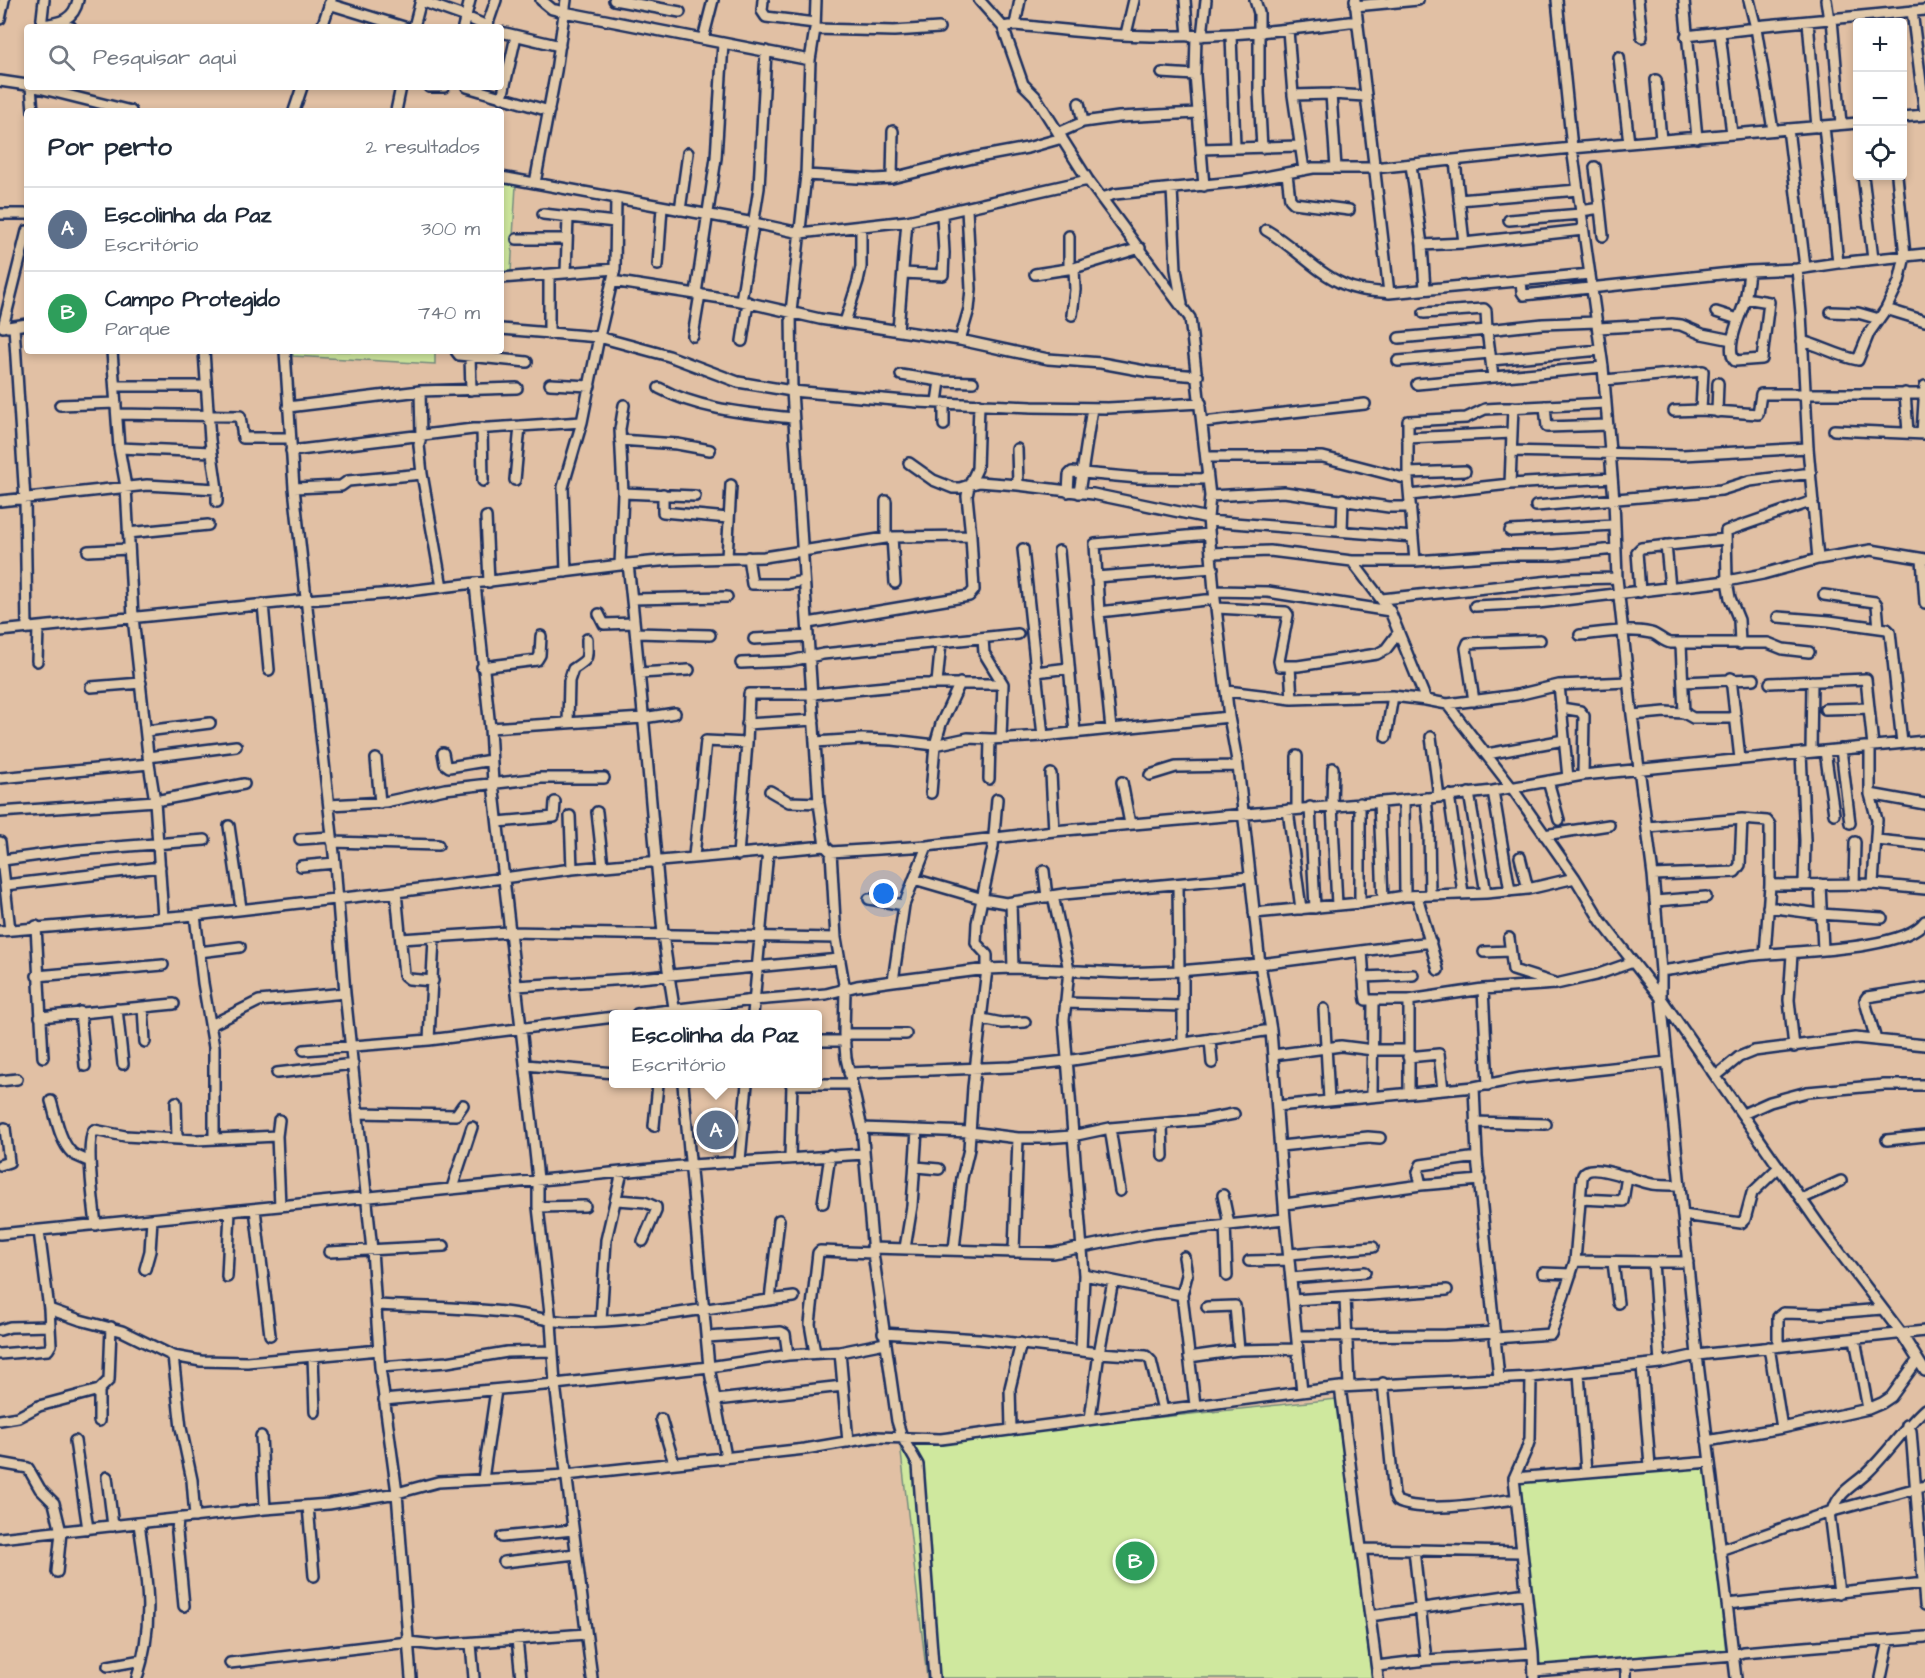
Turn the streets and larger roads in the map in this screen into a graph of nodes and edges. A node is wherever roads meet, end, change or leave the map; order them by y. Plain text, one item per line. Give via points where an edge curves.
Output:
1 (4, 0) edge
2 (45, 0) edge
3 (78, 0) edge
4 (470, 0) edge
5 (496, 0) edge
6 (542, 0) edge
7 (566, 0) edge
8 (614, 0) edge
9 (713, 0) edge
10 (763, 0) edge
11 (816, 0) edge
12 (979, 0) edge
13 (1020, 0) edge
14 (1134, 0) edge
15 (1185, 0) edge
16 (1206, 0) edge
17 (1255, 0) edge
18 (1418, 0) edge
19 (1557, 0) edge
20 (1638, 0) edge
21 (1685, 0) edge
22 (1749, 0) edge
23 (1826, 0) edge
24 (421, 1) edge
25 (330, 2) edge
26 (640, 2) edge
27 (1355, 3) edge
28 (1925, 10) edge
29 (1912, 11) junction
30 (564, 12) junction
31 (680, 12) dead end
32 (466, 17) junction
33 (1853, 18) edge
34 (1876, 18) edge
35 (0, 19) edge
36 (1830, 19) junction
37 (1357, 21) junction
38 (1808, 22) junction
39 (59, 23) junction
40 (41, 24) edge
41 (53, 24) edge
42 (62, 24) edge
43 (323, 24) edge
44 (395, 24) edge
45 (415, 24) edge
46 (464, 24) edge
47 (481, 24) edge
48 (489, 24) edge
49 (1015, 25) junction
50 (815, 26) junction
51 (1003, 27) junction
52 (1756, 27) junction
53 (939, 28) dead end
54 (1288, 30) junction
55 (1258, 33) junction
56 (1720, 33) junction
57 (504, 34) edge
58 (1126, 34) junction
59 (1231, 35) junction
60 (516, 36) junction
61 (1195, 36) junction
62 (1686, 36) junction
63 (1642, 37) dead end
64 (703, 39) junction
65 (723, 43) junction
66 (560, 46) junction
67 (766, 51) junction
68 (1619, 57) dead end
69 (810, 60) junction
70 (1162, 73) dead end
71 (1195, 75) junction
72 (1656, 80) dead end
73 (0, 81) edge
74 (24, 85) edge
75 (504, 89) edge
76 (31, 90) edge
77 (301, 90) edge
78 (400, 90) edge
79 (487, 90) edge
80 (504, 90) edge
81 (69, 91) edge
82 (1331, 94) junction
83 (1293, 95) junction
84 (1365, 96) junction
85 (502, 98) junction
86 (1078, 103) dead end
87 (33, 108) edge
88 (122, 108) edge
89 (295, 108) edge
90 (397, 108) edge
91 (549, 111) junction
92 (1197, 113) junction
93 (1925, 114) edge
94 (1907, 116) edge
95 (1083, 122) junction
96 (1841, 124) junction
97 (1853, 125) edge
98 (1820, 126) junction
99 (1788, 129) junction
100 (1773, 130) junction
101 (893, 131) dead end
102 (1732, 134) junction
103 (1060, 135) junction
104 (1697, 138) junction
105 (1661, 140) junction
106 (1629, 143) junction
107 (1300, 146) junction
108 (1235, 147) junction
109 (1262, 148) junction
110 (1572, 148) junction
111 (1201, 149) junction
112 (688, 153) dead end
113 (1455, 160) junction
114 (1411, 165) junction
115 (1595, 166) dead end
116 (1336, 168) junction
117 (1373, 168) junction
118 (1304, 170) junction
119 (1287, 174) junction
120 (806, 175) junction
121 (504, 178) edge
122 (892, 178) junction
123 (1088, 180) junction
124 (1863, 180) edge
125 (1897, 180) edge
126 (535, 183) junction
127 (1204, 186) junction
128 (1172, 189) junction
129 (1578, 190) junction
130 (616, 198) junction
131 (1102, 198) junction
132 (1459, 200) junction
133 (662, 207) junction
134 (1600, 208) junction
135 (967, 209) junction
136 (680, 210) junction
137 (1348, 210) dead end
138 (1581, 213) junction
139 (0, 214) edge
140 (24, 214) edge
141 (543, 214) dead end
142 (942, 214) junction
143 (708, 216) junction
144 (568, 218) junction
145 (1509, 220) dead end
146 (908, 221) junction
147 (615, 222) junction
148 (754, 223) junction
149 (861, 227) junction
150 (1266, 230) dead end
151 (1584, 230) junction
152 (800, 233) junction
153 (1069, 236) dead end
154 (1603, 236) dead end
155 (517, 239) dead end
156 (566, 239) junction
157 (24, 243) edge
158 (1464, 243) junction
159 (1422, 245) junction
160 (1140, 248) junction
161 (1925, 254) edge
162 (1905, 256) junction
163 (1873, 259) junction
164 (1838, 263) junction
165 (658, 265) dead end
166 (1072, 268) junction
167 (1801, 268) junction
168 (615, 269) junction
169 (1749, 271) junction
170 (566, 272) junction
171 (903, 273) junction
172 (549, 274) junction
173 (1035, 274) dead end
174 (1590, 274) junction
175 (504, 278) edge
176 (1521, 281) junction
177 (612, 282) junction
178 (1593, 286) junction
179 (1425, 289) junction
180 (698, 293) junction
181 (1389, 293) junction
182 (1745, 298) junction
183 (745, 302) junction
184 (1182, 306) junction
185 (1886, 309) junction
186 (791, 312) junction
187 (1716, 312) dead end
188 (1832, 312) dead end
189 (1424, 313) dead end
190 (1072, 315) dead end
191 (1738, 319) junction
192 (1879, 319) junction
193 (1925, 321) edge
194 (845, 322) junction
195 (24, 324) edge
196 (1597, 325) junction
197 (14, 326) junction
198 (2, 327) edge
199 (504, 329) edge
200 (898, 330) junction
201 (1487, 330) junction
202 (549, 334) junction
203 (693, 336) dead end
204 (599, 337) junction
205 (1399, 338) dead end
206 (960, 340) junction
207 (1732, 340) junction
208 (742, 341) dead end
209 (1802, 341) junction
210 (1600, 350) junction
211 (112, 354) edge
212 (204, 354) edge
213 (285, 354) edge
214 (457, 354) edge
215 (470, 356) junction
216 (1491, 357) junction
217 (1398, 361) dead end
218 (527, 362) dead end
219 (1603, 367) junction
220 (901, 375) dead end
221 (1198, 376) junction
222 (1493, 376) junction
223 (1605, 380) junction
224 (940, 381) junction
225 (973, 382) dead end
226 (1718, 383) dead end
227 (550, 384) dead end
228 (1417, 384) dead end
229 (116, 386) junction
230 (206, 386) junction
231 (590, 386) junction
232 (517, 388) dead end
233 (659, 388) dead end
234 (471, 390) junction
235 (1924, 390) edge
236 (420, 391) junction
237 (792, 391) junction
238 (1805, 393) junction
239 (1905, 393) junction
240 (940, 402) junction
241 (116, 403) junction
242 (1201, 403) junction
243 (1606, 403) junction
244 (979, 404) junction
245 (1365, 404) dead end
246 (60, 405) dead end
247 (624, 405) dead end
248 (1513, 406) junction
249 (1545, 406) junction
250 (288, 407) junction
251 (1092, 408) junction
252 (1701, 410) junction
253 (1674, 411) dead end
254 (1717, 412) junction
255 (117, 414) junction
256 (208, 416) junction
257 (792, 418) junction
258 (582, 422) junction
259 (1203, 422) junction
260 (1608, 424) junction
261 (944, 425) dead end
262 (520, 426) junction
263 (482, 428) junction
264 (1834, 430) dead end
265 (1908, 432) junction
266 (1512, 433) junction
267 (1924, 433) edge
268 (421, 436) junction
269 (290, 438) junction
270 (1407, 438) junction
271 (620, 440) junction
272 (119, 448) junction
273 (1808, 448) junction
274 (1017, 449) dead end
275 (710, 450) dead end
276 (291, 451) junction
277 (1511, 451) junction
278 (211, 452) junction
279 (1610, 454) junction
280 (1206, 457) junction
281 (909, 463) dead end
282 (1465, 471) dead end
283 (1083, 473) junction
284 (1811, 473) junction
285 (422, 474) junction
286 (1097, 475) junction
287 (1408, 476) junction
288 (1612, 478) junction
289 (1208, 479) junction
290 (515, 480) dead end
291 (483, 481) dead end
292 (1510, 484) junction
293 (731, 485) dead end
294 (1018, 485) junction
295 (969, 486) junction
296 (126, 487) junction
297 (294, 488) junction
298 (217, 489) junction
299 (623, 493) junction
300 (1073, 493) junction
301 (663, 494) junction
302 (1093, 494) junction
303 (1410, 495) junction
304 (695, 496) dead end
305 (1210, 496) junction
306 (1343, 499) junction
307 (25, 500) junction
308 (1614, 500) junction
309 (0, 501) edge
310 (886, 501) dead end
311 (1813, 501) junction
312 (218, 502) dead end
313 (1536, 506) dead end
314 (1411, 507) junction
315 (486, 518) dead end
316 (728, 518) junction
317 (1208, 519) junction
318 (208, 525) dead end
319 (1614, 525) junction
320 (1342, 531) junction
321 (1510, 531) dead end
322 (128, 532) junction
323 (1209, 534) junction
324 (971, 536) junction
325 (1413, 537) junction
326 (889, 538) junction
327 (1725, 539) junction
328 (1665, 545) junction
329 (129, 549) junction
330 (1023, 549) dead end
331 (1615, 549) junction
332 (88, 551) dead end
333 (1059, 551) dead end
334 (801, 553) junction
335 (1212, 554) junction
336 (748, 557) junction
337 (727, 558) junction
338 (1818, 559) junction
339 (1923, 559) edge
340 (1352, 561) junction
341 (1415, 561) junction
342 (624, 564) junction
343 (1213, 568) junction
344 (566, 572) junction
345 (1096, 577) junction
346 (1617, 578) junction
347 (804, 581) junction
348 (1727, 581) junction
349 (489, 582) junction
350 (475, 584) junction
351 (895, 584) dead end
352 (442, 587) junction
353 (1670, 588) junction
354 (1640, 592) junction
355 (1619, 594) junction
356 (1824, 595) dead end
357 (1925, 596) edge
358 (727, 597) dead end
359 (632, 599) junction
360 (1215, 599) junction
361 (1382, 599) junction
362 (306, 600) junction
363 (263, 604) junction
364 (1475, 606) dead end
365 (1390, 611) junction
366 (1099, 612) junction
367 (599, 615) dead end
368 (133, 617) junction
369 (1778, 617) dead end
370 (807, 622) junction
371 (27, 628) junction
372 (38, 628) junction
373 (635, 628) junction
374 (1879, 628) junction
375 (0, 631) edge
376 (1623, 632) junction
377 (1398, 633) junction
378 (710, 634) dead end
379 (1018, 634) dead end
380 (1580, 634) dead end
381 (541, 636) dead end
382 (808, 636) junction
383 (983, 638) junction
384 (587, 639) dead end
385 (754, 639) dead end
386 (1540, 640) dead end
387 (941, 642) junction
388 (1681, 644) junction
389 (1740, 644) junction
390 (1809, 652) dead end
391 (810, 657) junction
392 (37, 661) dead end
393 (741, 663) dead end
394 (482, 667) junction
395 (1290, 667) junction
396 (1068, 668) junction
397 (269, 670) dead end
398 (689, 670) dead end
399 (1036, 672) junction
400 (640, 673) junction
401 (1731, 678) junction
402 (1754, 679) dead end
403 (1683, 681) junction
404 (1812, 681) junction
405 (1629, 682) junction
406 (141, 683) junction
407 (938, 683) junction
408 (960, 683) junction
409 (1770, 683) dead end
410 (1003, 684) junction
411 (1559, 685) junction
412 (91, 687) dead end
413 (1227, 691) junction
414 (812, 694) junction
415 (1393, 696) junction
416 (1292, 699) junction
417 (1426, 700) junction
418 (1474, 701) junction
419 (1447, 704) junction
420 (1561, 708) junction
421 (1869, 708) junction
422 (1825, 709) dead end
423 (675, 713) dead end
424 (1684, 713) junction
425 (1632, 715) junction
426 (1229, 717) junction
427 (643, 718) junction
428 (1736, 718) junction
429 (814, 720) junction
430 (210, 723) dead end
431 (568, 723) junction
432 (747, 724) junction
433 (490, 728) junction
434 (1111, 729) junction
435 (146, 731) junction
436 (1075, 733) junction
437 (1043, 736) junction
438 (1386, 737) dead end
439 (1431, 737) dead end
440 (995, 738) junction
441 (1564, 740) junction
442 (1925, 741) edge
443 (815, 742) junction
444 (747, 743) junction
445 (1902, 743) junction
446 (935, 745) junction
447 (236, 746) dead end
448 (1871, 746) junction
449 (1841, 749) junction
450 (1825, 751) junction
451 (1811, 752) junction
452 (443, 753) dead end
453 (1801, 753) junction
454 (1487, 754) junction
455 (1297, 756) dead end
456 (376, 759) dead end
457 (1740, 759) junction
458 (491, 760) junction
459 (149, 761) junction
460 (1238, 766) junction
461 (1333, 768) dead end
462 (1639, 769) junction
463 (1051, 774) dead end
464 (1150, 775) dead end
465 (1583, 776) junction
466 (0, 778) edge
467 (604, 778) dead end
468 (1568, 778) junction
469 (989, 779) dead end
470 (1122, 782) dead end
471 (1548, 782) junction
472 (493, 783) junction
473 (244, 784) dead end
474 (1512, 788) junction
475 (770, 791) dead end
476 (1493, 791) junction
477 (931, 793) dead end
478 (1469, 793) junction
479 (1870, 794) junction
480 (1444, 796) junction
481 (998, 798) dead end
482 (1426, 798) junction
483 (1404, 800) junction
484 (155, 801) junction
485 (555, 802) dead end
486 (1379, 802) junction
487 (380, 803) junction
488 (819, 803) junction
489 (1359, 803) junction
490 (1925, 804) edge
491 (329, 805) junction
492 (1332, 805) junction
493 (1310, 807) junction
494 (1293, 809) junction
495 (0, 812) edge
496 (597, 812) dead end
497 (1834, 814) dead end
498 (1243, 815) junction
499 (570, 816) dead end
500 (1742, 819) junction
501 (1559, 820) dead end
502 (498, 822) junction
503 (1850, 823) dead end
504 (1130, 824) junction
505 (1609, 825) dead end
506 (229, 826) dead end
507 (1648, 827) junction
508 (1054, 831) junction
509 (1544, 835) junction
510 (994, 838) junction
511 (300, 839) dead end
512 (332, 839) junction
513 (206, 840) dead end
514 (1877, 840) junction
515 (0, 842) edge
516 (1855, 842) dead end
517 (158, 845) junction
518 (438, 845) dead end
519 (1925, 845) edge
520 (927, 846) junction
521 (828, 849) junction
522 (768, 851) junction
523 (738, 855) junction
524 (694, 856) junction
525 (1520, 857) dead end
526 (3, 860) junction
527 (657, 862) junction
528 (335, 863) junction
529 (301, 866) dead end
530 (603, 866) junction
531 (160, 867) junction
532 (572, 868) junction
533 (1044, 871) dead end
534 (1653, 875) junction
535 (505, 877) junction
536 (1250, 877) junction
537 (1575, 878) junction
538 (914, 879) junction
539 (1804, 884) junction
540 (1820, 884) junction
541 (1854, 884) junction
542 (1873, 884) junction
543 (5, 885) junction
544 (1178, 885) junction
545 (1770, 885) junction
546 (1528, 889) junction
547 (1925, 889) edge
548 (1510, 891) junction
549 (396, 892) junction
550 (1463, 893) junction
551 (1486, 893) junction
552 (1430, 895) junction
553 (1050, 896) junction
554 (1405, 896) junction
555 (1417, 896) junction
556 (1707, 897) dead end
557 (337, 898) junction
558 (869, 899) dead end
559 (982, 899) junction
560 (1383, 899) junction
561 (1655, 901) junction
562 (1011, 903) junction
563 (1360, 903) junction
564 (904, 905) junction
565 (1337, 905) junction
566 (1768, 907) junction
567 (242, 908) junction
568 (1315, 908) junction
569 (1301, 909) junction
570 (1254, 913) junction
571 (1820, 914) junction
572 (195, 915) junction
573 (163, 917) junction
574 (1882, 918) dead end
575 (1925, 921) edge
576 (36, 926) junction
577 (5, 930) edge
578 (510, 932) junction
579 (663, 934) junction
580 (759, 936) junction
581 (434, 938) junction
582 (836, 938) junction
583 (1509, 938) dead end
584 (401, 939) junction
585 (1431, 942) junction
586 (240, 947) dead end
587 (1823, 950) junction
588 (1362, 951) junction
589 (1510, 951) junction
590 (199, 952) junction
591 (1484, 952) dead end
592 (1765, 954) junction
593 (1792, 954) junction
594 (839, 959) junction
595 (1633, 962) junction
596 (163, 964) dead end
597 (1260, 964) junction
598 (758, 968) junction
599 (1012, 968) junction
600 (987, 969) junction
601 (1069, 970) junction
602 (1438, 970) dead end
603 (1181, 971) junction
604 (1661, 971) junction
605 (669, 975) junction
606 (1413, 975) dead end
607 (38, 976) junction
608 (1364, 977) junction
609 (434, 981) junction
610 (893, 981) junction
611 (1556, 984) junction
612 (516, 986) junction
613 (1925, 988) edge
614 (1483, 989) junction
615 (845, 990) junction
616 (345, 993) junction
617 (1660, 998) junction
618 (754, 1000) junction
619 (1373, 1000) junction
620 (1409, 1000) junction
621 (174, 1004) dead end
622 (1065, 1004) junction
623 (1183, 1006) junction
624 (143, 1007) junction
625 (117, 1009) junction
626 (1324, 1009) dead end
627 (675, 1010) edge
628 (688, 1010) edge
629 (753, 1010) edge
630 (80, 1012) junction
631 (40, 1017) junction
632 (609, 1018) edge
633 (982, 1019) junction
634 (1025, 1022) dead end
635 (211, 1025) junction
636 (521, 1028) junction
637 (1271, 1030) junction
638 (906, 1034) dead end
639 (845, 1037) junction
640 (1210, 1039) junction
641 (429, 1040) junction
642 (822, 1040) edge
643 (1876, 1040) junction
644 (145, 1042) dead end
645 (1183, 1042) junction
646 (1925, 1045) edge
647 (351, 1046) junction
648 (1794, 1047) junction
649 (1327, 1048) junction
650 (303, 1050) dead end
651 (1373, 1050) junction
652 (1408, 1053) junction
653 (1273, 1055) junction
654 (43, 1057) dead end
655 (1066, 1061) junction
656 (1667, 1062) junction
657 (1212, 1063) dead end
658 (123, 1064) dead end
659 (353, 1064) junction
660 (526, 1065) junction
661 (85, 1066) dead end
662 (974, 1068) junction
663 (277, 1073) dead end
664 (609, 1073) edge
665 (849, 1073) junction
666 (1716, 1076) junction
667 (17, 1079) dead end
668 (0, 1081) edge
669 (822, 1084) edge
670 (852, 1084) junction
671 (1488, 1085) junction
672 (1925, 1085) edge
673 (1474, 1087) junction
674 (657, 1088) edge
675 (683, 1088) edge
676 (747, 1088) edge
677 (792, 1088) edge
678 (1443, 1090) junction
679 (1409, 1093) junction
680 (1372, 1096) junction
681 (1329, 1100) junction
682 (51, 1101) dead end
683 (176, 1102) dead end
684 (463, 1105) dead end
685 (1277, 1106) junction
686 (358, 1113) junction
687 (1234, 1114) dead end
688 (1743, 1114) junction
689 (279, 1120) dead end
690 (1475, 1122) junction
691 (1162, 1124) junction
692 (1546, 1124) dead end
693 (654, 1126) dead end
694 (472, 1127) dead end
695 (5, 1128) dead end
696 (862, 1128) junction
697 (1110, 1128) junction
698 (917, 1130) junction
699 (970, 1132) junction
700 (277, 1136) junction
701 (1072, 1136) junction
702 (1925, 1136) edge
703 (177, 1138) junction
704 (214, 1138) junction
705 (1018, 1138) junction
706 (1380, 1138) dead end
707 (1887, 1140) dead end
708 (1280, 1146) junction
709 (864, 1154) junction
710 (830, 1155) junction
711 (1163, 1156) dead end
712 (1478, 1157) junction
713 (790, 1158) junction
714 (740, 1160) junction
715 (90, 1162) junction
716 (0, 1165) edge
717 (691, 1165) junction
718 (916, 1167) junction
719 (1779, 1167) junction
720 (939, 1169) dead end
721 (622, 1172) junction
722 (1627, 1176) junction
723 (538, 1179) junction
724 (1480, 1180) junction
725 (1840, 1180) dead end
726 (1421, 1185) junction
727 (1680, 1185) junction
728 (452, 1188) junction
729 (1120, 1191) dead end
730 (1223, 1195) dead end
731 (367, 1197) junction
732 (1580, 1199) junction
733 (1801, 1199) junction
734 (617, 1200) junction
735 (823, 1203) dead end
736 (1285, 1204) junction
737 (280, 1206) junction
738 (585, 1206) dead end
739 (538, 1207) junction
740 (255, 1209) junction
741 (230, 1211) junction
742 (1683, 1215) junction
743 (153, 1220) junction
744 (779, 1220) dead end
745 (1285, 1220) junction
746 (96, 1224) junction
747 (1227, 1224) junction
748 (39, 1231) junction
749 (0, 1234) edge
750 (644, 1241) dead end
751 (444, 1246) dead end
752 (1373, 1247) dead end
753 (905, 1248) junction
754 (1082, 1248) junction
755 (954, 1249) junction
756 (372, 1250) junction
757 (873, 1250) junction
758 (1014, 1251) junction
759 (329, 1252) dead end
760 (1184, 1257) dead end
761 (1289, 1257) junction
762 (1249, 1261) dead end
763 (1575, 1261) junction
764 (1613, 1262) junction
765 (1653, 1262) junction
766 (1688, 1262) junction
767 (145, 1269) dead end
768 (1365, 1272) dead end
769 (1543, 1273) dead end
770 (1084, 1275) junction
771 (1571, 1275) junction
772 (227, 1276) dead end
773 (1227, 1276) dead end
774 (1291, 1278) junction
775 (1113, 1281) junction
776 (1447, 1290) dead end
777 (1182, 1295) junction
778 (794, 1297) dead end
779 (1345, 1298) junction
780 (770, 1300) junction
781 (1293, 1300) junction
782 (1617, 1303) dead end
783 (376, 1305) junction
784 (1207, 1307) dead end
785 (705, 1308) junction
786 (49, 1309) junction
787 (1882, 1309) junction
788 (601, 1321) junction
789 (551, 1322) junction
790 (50, 1326) junction
791 (111, 1327) junction
792 (0, 1330) edge
793 (1925, 1330) edge
794 (1901, 1333) junction
795 (1345, 1334) junction
796 (270, 1335) dead end
797 (1495, 1335) junction
798 (1297, 1336) junction
799 (707, 1337) junction
800 (884, 1338) junction
801 (1855, 1339) junction
802 (1021, 1343) junction
803 (1774, 1346) junction
804 (1298, 1349) junction
805 (379, 1350) junction
806 (1081, 1350) junction
807 (1239, 1350) junction
808 (553, 1352) junction
809 (840, 1352) junction
810 (814, 1353) junction
811 (1099, 1353) junction
812 (0, 1354) edge
813 (788, 1355) junction
814 (1697, 1355) junction
815 (173, 1356) junction
816 (313, 1356) junction
817 (1189, 1357) junction
818 (1917, 1361) junction
819 (1660, 1363) junction
820 (1641, 1366) junction
821 (380, 1367) junction
822 (709, 1367) junction
823 (1925, 1371) edge
824 (1580, 1372) junction
825 (1531, 1377) junction
826 (1499, 1378) junction
827 (1383, 1383) junction
828 (555, 1384) junction
829 (843, 1386) junction
830 (1345, 1386) junction
831 (99, 1390) junction
832 (496, 1390) junction
833 (1302, 1392) junction
834 (384, 1400) junction
835 (716, 1400) junction
836 (1195, 1405) junction
837 (1925, 1408) edge
838 (1868, 1409) junction
839 (1163, 1410) junction
840 (315, 1412) dead end
841 (661, 1419) dead end
842 (1090, 1419) junction
843 (0, 1420) edge
844 (99, 1421) dead end
845 (1907, 1425) junction
846 (1782, 1428) junction
847 (1011, 1430) junction
848 (261, 1436) dead end
849 (902, 1437) junction
850 (75, 1441) dead end
851 (1707, 1441) junction
852 (848, 1442) junction
853 (726, 1457) junction
854 (1710, 1462) junction
855 (0, 1463) edge
856 (675, 1463) junction
857 (1650, 1466) junction
858 (1586, 1472) junction
859 (566, 1475) junction
860 (107, 1477) dead end
861 (1514, 1478) junction
862 (483, 1479) junction
863 (1921, 1487) edge
864 (397, 1493) junction
865 (1515, 1498) junction
866 (308, 1506) junction
867 (265, 1509) junction
868 (1831, 1511) junction
869 (195, 1517) junction
870 (178, 1519) junction
871 (1922, 1520) edge
872 (139, 1524) junction
873 (113, 1526) junction
874 (88, 1529) junction
875 (573, 1530) junction
876 (61, 1532) junction
877 (0, 1538) edge
878 (502, 1538) dead end
879 (1362, 1549) junction
880 (1414, 1550) junction
881 (1720, 1550) junction
882 (1521, 1552) junction
883 (576, 1554) junction
884 (504, 1562) dead end
885 (57, 1572) dead end
886 (314, 1576) dead end
887 (1924, 1583) edge
888 (1526, 1593) junction
889 (1839, 1593) junction
890 (1727, 1605) junction
891 (1925, 1605) edge
892 (183, 1606) dead end
893 (1420, 1609) junction
894 (1370, 1616) junction
895 (586, 1634) junction
896 (1925, 1637) edge
897 (517, 1639) junction
898 (1889, 1640) junction
899 (408, 1642) junction
900 (471, 1644) junction
901 (1533, 1653) junction
902 (1734, 1655) junction
903 (142, 1660) junction
904 (1426, 1660) junction
905 (230, 1663) dead end
906 (1626, 1665) junction
907 (108, 1666) dead end
908 (1377, 1666) junction
909 (1534, 1675) edge
910 (137, 1678) edge
911 (411, 1678) edge
912 (474, 1678) edge
913 (521, 1678) edge
914 (592, 1678) edge
915 (934, 1678) edge
916 (1378, 1678) edge
917 (1626, 1678) edge
918 (1736, 1678) edge
919 (1881, 1678) edge

1 - 35 street
2 - 40 street
3 - 39 street via 76,10
4 - 32 street
5 - 48 street
6 - 30 street via 552,9
7 - 30 street
8 - 26 street
9 - 64 street
10 - 50 street via 766,17
11 - 50 street
12 - 51 street
13 - 49 street
14 - 58 street
15 - 61 street
16 - 61 street
17 - 55 street
18 - 27 street
19 - 110 street
20 - 63 street
21 - 62 street
22 - 52 street
23 - 36 street
24 - 32 street
24 - 45 street
25 - 43 street
25 - 44 street
26 - 31 street
27 - 37 street
28 - 29 street
29 - 34 street
29 - 93 street
30 - 64 street
30 - 66 street
32 - 46 street
32 - 47 street
33 - 36 street
36 - 38 street
36 - 96 street
37 - 54 street
37 - 84 street
38 - 52 street
38 - 98 street
39 - 41 street
39 - 42 street
49 - 51 street
49 - 58 street
50 - 53 street via 894,32
50 - 69 street
51 - 103 street via 1023,84
52 - 56 street
52 - 100 street
54 - 55 street
54 - 83 street
55 - 59 street
55 - 109 street
56 - 62 street
56 - 102 street
57 - 60 street
58 - 61 street
59 - 61 street
59 - 108 street
60 - 66 street
60 - 75 street
61 - 71 street
62 - 104 street
64 - 65 street
65 - 67 street
65 - 143 street
66 - 91 street
67 - 69 street
67 - 148 street
68 - 106 street
69 - 120 street
70 - 71 street
71 - 92 street
72 - 105 street
73 - 74 street
76 - 87 street
77 - 89 street
78 - 90 street
79 - 85 street
80 - 85 street
81 - 88 street
82 - 83 street
82 - 84 street
82 - 116 street
83 - 107 street
84 - 117 street
85 - 91 street
86 - 95 street
91 - 126 street
92 - 95 street
92 - 111 street
93 - 94 street
95 - 103 street
96 - 97 street
96 - 98 street
98 - 99 street
98 - 164 street
99 - 100 street
99 - 167 street
100 - 102 street
101 - 122 street
102 - 104 street
103 - 122 street via 1027,148
103 - 123 street
104 - 105 street
105 - 106 street
106 - 110 street
107 - 109 street
107 - 118 street
108 - 109 street
108 - 111 street
110 - 113 street
110 - 129 street
111 - 127 street
112 - 136 street
113 - 114 street
113 - 132 street
114 - 117 street
114 - 159 street
115 - 134 street
116 - 117 street
116 - 118 street
117 - 181 street
118 - 119 street
119 - 127 street
119 - 137 street via 1294,203
120 - 122 street
120 - 152 street
121 - 126 street
123 - 131 street
123 - 135 street
124 - 163 street
125 - 162 street
126 - 130 street
127 - 128 street
128 - 131 street
128 - 184 street
129 - 132 street
129 - 138 street
130 - 133 street
130 - 147 street
131 - 160 street
132 - 158 street
133 - 136 street
133 - 165 street
134 - 138 street
134 - 154 street
135 - 142 street
135 - 206 street via 971,289
136 - 143 street
138 - 145 street
138 - 151 street
139 - 140 street
141 - 144 street
142 - 146 street
142 - 171 street via 943,275
143 - 148 street
143 - 180 street
144 - 147 street
144 - 156 street
146 - 149 street
146 - 171 street
147 - 168 street
148 - 152 street
148 - 183 street
149 - 152 street
149 - 194 street via 861,267
150 - 181 street via 1344,285
151 - 158 street
151 - 174 street
152 - 186 street
153 - 166 street
155 - 156 street
156 - 170 street
157 - 198 street
158 - 159 street
159 - 179 street
160 - 166 street
160 - 184 street
161 - 162 street
162 - 163 street
162 - 185 street via 1899,282
163 - 164 street
164 - 167 street
166 - 173 street
166 - 190 street
167 - 169 street
167 - 209 street
168 - 170 street
168 - 177 street
169 - 178 street
169 - 182 street
170 - 172 street
171 - 200 street
172 - 175 street
172 - 202 street
174 - 176 street
174 - 178 street
176 - 178 street via 1524,295
176 - 179 street
177 - 180 street
177 - 204 street
178 - 196 street
179 - 181 street
180 - 183 street
180 - 203 street
182 - 191 street
182 - 207 street via 1769,302 1762,359 1735,360 1731,355
183 - 186 street
183 - 208 street
184 - 221 street via 1190,318
185 - 192 street
185 - 193 street
186 - 194 street
186 - 237 street
187 - 191 street
188 - 192 street
189 - 201 street via 1485,309
191 - 207 street
192 - 209 street via 1857,360
194 - 200 street
195 - 197 street
196 - 201 street via 1543,324
196 - 207 street via 1672,324
196 - 210 street
197 - 198 street
197 - 307 street
199 - 202 street
200 - 206 street
201 - 205 street
201 - 216 street
202 - 204 street
204 - 231 street
204 - 237 street via 669,356 738,382
206 - 221 street via 1048,359
209 - 238 street
210 - 216 street
210 - 219 street
211 - 229 street
212 - 230 street
213 - 250 street
214 - 215 street
215 - 218 street
215 - 234 street
216 - 217 street
216 - 222 street
219 - 222 street
219 - 223 street
220 - 224 street
221 - 242 street
222 - 228 street
223 - 243 street
223 - 252 street via 1702,371
224 - 225 street
224 - 240 street
226 - 254 street
227 - 231 street
229 - 230 street
229 - 241 street
230 - 256 street
231 - 258 street
232 - 234 street
233 - 257 street via 687,402
234 - 236 street
235 - 239 street
235 - 267 street
236 - 250 street
236 - 268 street
237 - 240 street
237 - 257 street
238 - 239 street
238 - 254 street via 1761,394 1758,414
238 - 273 street
239 - 265 street
240 - 244 street
240 - 261 street
241 - 246 street
241 - 255 street
242 - 251 street
242 - 259 street
243 - 249 street
243 - 260 street
244 - 251 street
244 - 295 street via 977,470
245 - 259 street
247 - 271 street
248 - 249 street
248 - 266 street
248 - 270 street via 1485,409 1466,418 1407,421
249 - 260 street via 1547,427
250 - 269 street
251 - 283 street
252 - 253 street
252 - 254 street
255 - 256 street
255 - 272 street
256 - 269 street via 240,416 245,439
256 - 278 street
257 - 334 street
258 - 262 street
258 - 344 street via 563,487
259 - 280 street
260 - 279 street
262 - 263 street
262 - 290 street
263 - 268 street
263 - 291 street
264 - 265 street
265 - 267 street
266 - 270 street
266 - 277 street
268 - 276 street
268 - 285 street
269 - 276 street
270 - 287 street
271 - 275 street
271 - 299 street
272 - 278 street
272 - 296 street
273 - 279 street via 1718,454
273 - 284 street
274 - 294 street
276 - 297 street
277 - 279 street
277 - 292 street
278 - 298 street
279 - 288 street
280 - 287 street via 1323,457
280 - 289 street
281 - 295 street via 944,485
282 - 287 street
283 - 286 street
283 - 300 street via 1070,472
284 - 308 street via 1750,481 1721,490
284 - 311 street
285 - 297 street via 348,481 341,486
285 - 352 street
286 - 289 street
286 - 302 street
287 - 303 street
288 - 292 street
288 - 308 street
289 - 305 street
292 - 303 street
293 - 316 street
294 - 295 street via 979,482
294 - 300 street
295 - 324 street
296 - 298 street
296 - 307 street
296 - 322 street
297 - 362 street
298 - 312 street
299 - 301 street
299 - 342 street
300 - 302 street
301 - 304 street
301 - 316 street via 663,512
302 - 317 street
303 - 314 street
305 - 306 street via 1284,492
305 - 317 street
306 - 314 street
306 - 320 street
307 - 309 street
307 - 371 street
308 - 313 street
308 - 319 street
310 - 326 street
311 - 327 street via 1729,529
311 - 338 street
314 - 325 street
315 - 349 street
316 - 337 street
317 - 320 street
317 - 323 street
318 - 322 street
319 - 321 street
319 - 331 street
320 - 325 street
322 - 329 street
323 - 335 street
323 - 345 street via 1097,542
324 - 326 street
324 - 370 street via 974,590 969,596
325 - 341 street
326 - 334 street
326 - 351 street
327 - 328 street
327 - 348 street
328 - 353 street
328 - 354 street via 1639,550
329 - 332 street
329 - 368 street
330 - 399 street
331 - 341 street
331 - 346 street
333 - 396 street
334 - 336 street
334 - 347 street
335 - 340 street via 1270,551
335 - 343 street
336 - 337 street
336 - 347 street via 752,584
337 - 342 street
338 - 339 street via 1871,550
338 - 348 street
339 - 357 street
340 - 341 street
340 - 361 street
342 - 344 street
342 - 359 street
343 - 345 street
343 - 360 street
344 - 349 street
345 - 366 street
346 - 355 street
346 - 361 street via 1569,579
347 - 370 street
348 - 353 street
348 - 389 street via 1739,620
349 - 350 street
350 - 352 street
350 - 394 street
352 - 362 street
353 - 354 street
354 - 355 street
355 - 364 street
355 - 376 street
356 - 374 street via 1875,602
358 - 359 street
359 - 373 street
360 - 365 street via 1268,592
360 - 366 street
360 - 395 street via 1286,612 1279,664
360 - 413 street
361 - 365 street
362 - 363 street
362 - 491 street
363 - 368 street
363 - 397 street
365 - 377 street
366 - 434 street
367 - 373 street via 604,624
368 - 372 street
368 - 406 street
369 - 374 street
370 - 382 street
371 - 372 street
371 - 375 street
372 - 392 street
373 - 378 street
373 - 400 street
374 - 445 street via 1891,634
376 - 380 street
376 - 388 street via 1649,633 1665,642
376 - 405 street
377 - 395 street via 1377,654
377 - 417 street
379 - 383 street
381 - 394 street via 537,660
382 - 385 street
382 - 391 street
383 - 387 street
383 - 410 street via 984,652
384 - 431 street via 587,659 573,669 569,681
386 - 418 street via 1468,643
387 - 391 street
387 - 407 street
388 - 389 street
388 - 403 street
389 - 390 street via 1768,643
391 - 393 street
391 - 414 street
394 - 433 street
395 - 416 street
396 - 399 street
396 - 436 street
398 - 400 street
399 - 437 street
400 - 427 street
401 - 402 street
401 - 403 street
401 - 428 street
403 - 424 street
404 - 409 street
404 - 421 street via 1865,678
404 - 451 street
405 - 411 street
405 - 425 street
406 - 412 street
406 - 435 street
407 - 408 street
407 - 414 street
408 - 410 street
408 - 446 street
410 - 440 street
411 - 418 street
411 - 420 street
413 - 416 street
413 - 426 street
414 - 429 street
414 - 432 street via 748,694
415 - 416 street
415 - 417 street
415 - 438 street
417 - 419 street
418 - 419 street
419 - 454 street
420 - 441 street
420 - 465 street via 1583,714
421 - 422 street
421 - 448 street
423 - 427 street
424 - 425 street
424 - 428 street via 1694,718
425 - 462 street
426 - 434 street
426 - 460 street
427 - 431 street
427 - 527 street
428 - 457 street
429 - 432 street
429 - 443 street
430 - 435 street
431 - 433 street
432 - 444 street
433 - 458 street
434 - 436 street
435 - 459 street
436 - 437 street
437 - 440 street
439 - 480 street
440 - 446 street via 968,738
440 - 469 street
441 - 454 street
441 - 468 street
442 - 445 street
443 - 446 street via 862,739
443 - 488 street
444 - 523 street
444 - 524 street via 706,741
445 - 448 street
446 - 477 street
447 - 459 street
448 - 449 street
448 - 479 street
449 - 450 street
449 - 503 street
450 - 451 street
450 - 497 street
451 - 453 street
452 - 458 street via 449,767
453 - 457 street
453 - 539 street
454 - 474 street
455 - 494 street
456 - 487 street
457 - 462 street
458 - 472 street
459 - 466 street
459 - 484 street
460 - 464 street via 1176,767
460 - 498 street
461 - 492 street
462 - 465 street
462 - 507 street
463 - 508 street
465 - 468 street
467 - 472 street via 558,777
468 - 471 street
470 - 504 street
471 - 474 street
471 - 501 street
472 - 487 street
472 - 502 street
473 - 484 street
474 - 476 street
474 - 509 street
475 - 488 street via 789,802
476 - 478 street
476 - 548 street
478 - 480 street
478 - 551 street
479 - 490 street
479 - 514 street via 1877,820
480 - 482 street
480 - 550 street
481 - 510 street
482 - 483 street
482 - 552 street
483 - 486 street
483 - 554 street
484 - 495 street
484 - 517 street
485 - 502 street via 553,818
486 - 489 street
486 - 560 street
487 - 491 street
488 - 521 street
489 - 492 street
489 - 563 street
491 - 512 street
492 - 493 street
492 - 565 street
493 - 494 street
493 - 568 street
494 - 498 street
494 - 569 street
496 - 530 street
498 - 504 street
498 - 536 street
499 - 532 street
500 - 507 street
500 - 534 street via 1740,866 1735,872
500 - 545 street via 1763,820 1770,825
502 - 535 street
504 - 508 street
505 - 509 street
506 - 567 street
507 - 534 street
508 - 510 street
509 - 537 street
510 - 520 street
510 - 559 street
511 - 512 street
512 - 518 street
512 - 528 street
513 - 517 street
514 - 519 street
514 - 542 street
515 - 526 street
516 - 541 street
517 - 526 street
517 - 531 street
520 - 521 street
520 - 538 street
521 - 522 street
521 - 582 street
522 - 523 street
522 - 580 street
523 - 524 street
524 - 527 street
525 - 546 street
526 - 543 street
527 - 530 street
527 - 579 street
528 - 529 street
528 - 557 street
530 - 532 street
531 - 543 street
531 - 573 street
532 - 535 street
533 - 553 street
534 - 561 street
535 - 549 street
535 - 578 street
536 - 544 street
536 - 570 street
537 - 546 street
537 - 595 street via 1601,921
538 - 559 street
538 - 564 street
539 - 540 street
539 - 545 street
540 - 541 street
540 - 571 street
541 - 542 street
542 - 547 street
543 - 577 street
544 - 553 street
544 - 603 street
545 - 566 street
546 - 548 street
548 - 551 street
549 - 557 street
549 - 584 street
550 - 551 street
550 - 552 street
552 - 555 street
553 - 562 street
553 - 601 street
554 - 555 street
554 - 560 street
555 - 585 street
556 - 561 street
557 - 567 street
557 - 616 street
558 - 564 street
559 - 562 street
559 - 600 street via 976,943 987,955
560 - 563 street
561 - 604 street
562 - 599 street
563 - 565 street
564 - 610 street
565 - 568 street
566 - 571 street
566 - 592 street
567 - 572 street
568 - 569 street
569 - 570 street
570 - 597 street
571 - 574 street
571 - 587 street
572 - 573 street
572 - 590 street
573 - 576 street
575 - 587 street via 1914,931 1887,940
576 - 577 street
576 - 607 street
578 - 579 street
578 - 581 street
578 - 612 street
579 - 580 street
579 - 605 street
580 - 582 street
580 - 598 street
581 - 584 street
581 - 609 street
582 - 594 street
583 - 589 street
584 - 609 street via 404,975
585 - 588 street
585 - 602 street
586 - 590 street
587 - 593 street
588 - 597 street
588 - 608 street
589 - 591 street
589 - 611 street via 1515,972
590 - 635 street
592 - 593 street
592 - 604 street
593 - 648 street via 1789,1000
594 - 598 street
594 - 615 street
595 - 611 street
595 - 617 street
596 - 607 street
597 - 603 street
597 - 637 street
598 - 605 street
598 - 618 street
599 - 600 street
599 - 601 street
600 - 610 street
600 - 633 street
601 - 603 street
601 - 622 street
603 - 623 street
604 - 617 street
605 - 612 street
605 - 627 street
606 - 608 street
607 - 631 street
608 - 619 street via 1366,1000
609 - 641 street
610 - 615 street
611 - 614 street
612 - 636 street
613 - 643 street via 1867,997
614 - 620 street
614 - 671 street
615 - 618 street
615 - 639 street
616 - 635 street via 259,1001
616 - 647 street
617 - 656 street
617 - 666 street
618 - 628 street
618 - 629 street
619 - 620 street
619 - 651 street
620 - 652 street
621 - 624 street
622 - 623 street
622 - 655 street
623 - 645 street
624 - 625 street
624 - 644 street
625 - 630 street
625 - 658 street
626 - 649 street
630 - 631 street
630 - 661 street
631 - 654 street
632 - 636 street
633 - 634 street
633 - 662 street
635 - 704 street via 215,1059
636 - 641 street
636 - 660 street
637 - 640 street
637 - 653 street
638 - 639 street
639 - 642 street
639 - 665 street
640 - 645 street
640 - 657 street
641 - 647 street
643 - 646 street
643 - 648 street via 1856,1038
645 - 655 street
647 - 650 street
647 - 659 street
648 - 666 street via 1745,1054
649 - 651 street via 1351,1046
649 - 653 street
649 - 681 street
651 - 652 street
651 - 680 street
652 - 678 street via 1439,1054
652 - 679 street
653 - 685 street
655 - 662 street
655 - 701 street
656 - 671 street
656 - 727 street
659 - 663 street
659 - 686 street
660 - 664 street
660 - 723 street
662 - 665 street
662 - 699 street
665 - 670 street
666 - 688 street
667 - 668 street
669 - 670 street
670 - 696 street
671 - 673 street
672 - 688 street via 1884,1084 1808,1092
673 - 678 street
673 - 690 street
674 - 693 street
675 - 717 street
676 - 714 street
677 - 713 street
678 - 679 street
679 - 680 street
680 - 681 street
681 - 685 street
682 - 715 street via 69,1148
683 - 703 street
684 - 686 street via 456,1115
685 - 708 street
686 - 731 street
687 - 691 street
688 - 719 street
689 - 700 street
690 - 692 street
690 - 712 street
691 - 697 street
691 - 711 street
694 - 728 street
695 - 716 street via 9,1162
696 - 698 street
696 - 709 street
697 - 701 street
697 - 729 street
698 - 699 street
698 - 718 street
699 - 705 street
699 - 755 street
700 - 704 street
700 - 737 street
701 - 705 street
701 - 754 street
702 - 707 street
703 - 704 street
703 - 715 street via 94,1130
705 - 758 street
706 - 708 street
708 - 736 street
709 - 710 street
709 - 757 street
710 - 713 street
710 - 735 street
712 - 724 street
712 - 726 street via 1421,1165
713 - 714 street
714 - 717 street
715 - 746 street
717 - 721 street
717 - 785 street
718 - 720 street
718 - 753 street
719 - 733 street
719 - 742 street via 1752,1193 1741,1223
721 - 723 street
721 - 734 street
722 - 727 street via 1649,1184
722 - 732 street via 1623,1201
722 - 732 street via 1586,1171
723 - 728 street
723 - 739 street
724 - 726 street
724 - 797 street
725 - 733 street
726 - 736 street
727 - 742 street
728 - 731 street
730 - 747 street
731 - 737 street
731 - 756 street
732 - 763 street
733 - 787 street
734 - 750 street via 656,1207
734 - 788 street via 606,1239
736 - 745 street
737 - 740 street
738 - 739 street
739 - 789 street
740 - 741 street
740 - 796 street
741 - 743 street
741 - 772 street
742 - 766 street
743 - 746 street
743 - 767 street
744 - 780 street
745 - 747 street
745 - 761 street
746 - 748 street
747 - 754 street via 1153,1233
747 - 773 street
748 - 749 street
748 - 786 street
751 - 756 street
752 - 761 street
753 - 755 street
753 - 757 street
754 - 758 street via 1053,1253
754 - 770 street
755 - 758 street
756 - 759 street
756 - 783 street
757 - 800 street
757 - 810 street via 818,1253 810,1324
760 - 777 street via 1187,1275
761 - 762 street
761 - 774 street
763 - 764 street
763 - 771 street
764 - 765 street
764 - 782 street
765 - 766 street
765 - 819 street
766 - 814 street
768 - 774 street
769 - 771 street
770 - 775 street
770 - 806 street
771 - 797 street via 1551,1334
774 - 781 street
775 - 777 street
775 - 811 street
776 - 779 street
777 - 817 street
778 - 780 street
779 - 781 street
779 - 795 street
780 - 785 street
781 - 798 street
783 - 789 street via 501,1311
783 - 805 street
784 - 807 street via 1235,1306
785 - 788 street
785 - 799 street
786 - 790 street
786 - 791 street
787 - 794 street
787 - 803 street via 1783,1313
788 - 789 street
789 - 808 street
790 - 792 street
790 - 812 street via 48,1350
791 - 815 street
791 - 831 street via 109,1380
793 - 794 street
794 - 801 street
794 - 818 street
795 - 797 street
795 - 798 street
795 - 830 street
797 - 826 street
798 - 804 street
799 - 813 street via 783,1332
799 - 822 street
800 - 802 street
800 - 809 street
800 - 849 street
801 - 803 street
801 - 838 street
802 - 806 street
802 - 847 street via 1011,1388
803 - 814 street
803 - 846 street
804 - 807 street
804 - 833 street
805 - 816 street
805 - 821 street
806 - 811 street
807 - 817 street
808 - 821 street via 507,1352
808 - 828 street
809 - 810 street
809 - 829 street
810 - 813 street
811 - 839 street via 1148,1357
811 - 842 street
813 - 822 street
814 - 819 street
814 - 851 street
815 - 816 street via 225,1362
815 - 869 street
816 - 840 street
817 - 836 street
818 - 823 street
818 - 838 street via 1891,1397
819 - 820 street
820 - 824 street
820 - 857 street
821 - 834 street
822 - 828 street
822 - 835 street
824 - 825 street
824 - 858 street
825 - 826 street
825 - 861 street via 1530,1438
826 - 827 street
827 - 830 street
827 - 865 street via 1397,1501 1413,1506 1444,1506
828 - 832 street
828 - 859 street
829 - 835 street
829 - 852 street
830 - 833 street
830 - 879 street
831 - 843 street
831 - 844 street
832 - 834 street
832 - 862 street
833 - 836 street
834 - 864 street
835 - 853 street
836 - 839 street
837 - 845 street
838 - 846 street
839 - 842 street
841 - 856 street
842 - 847 street
845 - 863 street
845 - 868 street via 1866,1474 1839,1496
846 - 851 street
847 - 849 street via 941,1438
848 - 867 street
849 - 852 street
849 - 915 street via 918,1465
850 - 874 street
851 - 854 street
852 - 853 street
853 - 856 street
854 - 857 street
854 - 881 street
855 - 876 street via 22,1466 31,1472 54,1503
856 - 859 street
857 - 858 street
858 - 861 street
859 - 862 street
859 - 875 street
860 - 873 street
861 - 865 street
862 - 864 street via 431,1483
863 - 868 street
863 - 871 street
864 - 866 street
864 - 899 street
865 - 882 street
866 - 867 street
866 - 886 street
867 - 869 street
868 - 881 street
868 - 889 street
869 - 870 street
870 - 872 street
870 - 892 street
871 - 887 street
872 - 873 street
872 - 903 street via 150,1601
873 - 874 street
874 - 876 street
875 - 878 street
875 - 883 street
876 - 877 street
876 - 885 street
879 - 880 street
879 - 894 street
880 - 882 street
880 - 893 street
881 - 890 street
882 - 888 street
883 - 884 street
883 - 895 street
887 - 889 street
887 - 891 street
888 - 893 street
888 - 901 street
889 - 890 street
890 - 902 street
893 - 894 street
893 - 904 street
894 - 908 street
895 - 897 street
895 - 914 street
896 - 898 street
897 - 900 street
897 - 913 street
898 - 902 street
898 - 919 street
899 - 900 street
899 - 905 street
899 - 911 street
900 - 912 street
901 - 904 street
901 - 909 street
902 - 906 street
902 - 918 street
903 - 907 street
903 - 910 street
904 - 908 street
906 - 909 street
906 - 917 street
908 - 916 street

